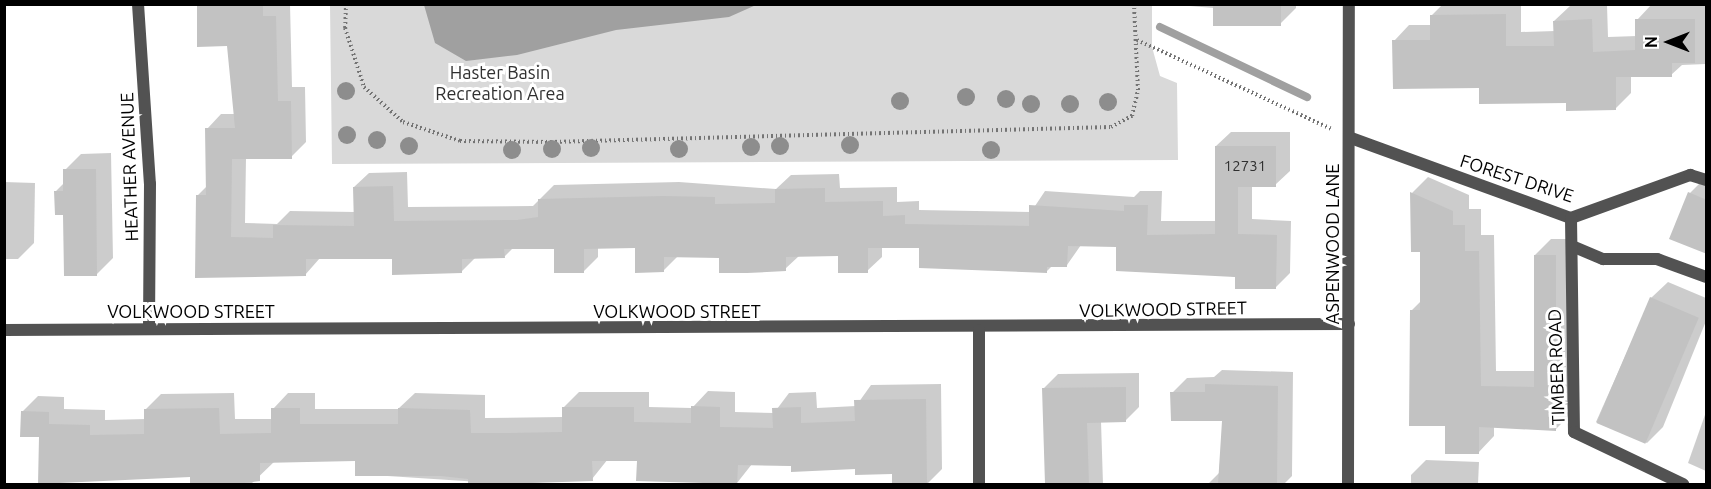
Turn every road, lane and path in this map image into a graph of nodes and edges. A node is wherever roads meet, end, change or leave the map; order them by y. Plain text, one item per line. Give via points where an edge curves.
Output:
1 (138, 4) edge
2 (346, 4) edge
3 (1134, 4) edge
4 (1349, 4) edge
5 (1137, 40) junction
6 (1351, 138) junction
7 (1707, 180) edge
8 (1571, 218) junction
9 (1572, 246) junction
10 (1707, 277) edge
11 (1349, 324) junction
12 (149, 329) junction
13 (4, 330) edge
14 (979, 330) junction
15 (980, 484) edge
16 (1348, 484) edge
17 (1683, 484) edge

1 - 12 street, HEATHER AVENUE via 150,184
2 - 5 path via 345,28 364,87 403,122 460,141 1111,127 1132,116 1138,90
3 - 5 path
4 - 6 street, ASPENWOOD LANE
5 - 6 path
6 - 8 street, FOREST DRIVE
6 - 11 street, ASPENWOOD LANE
7 - 8 street, FOREST DRIVE via 1690,175
8 - 9 street, TIMBER ROAD
9 - 10 street via 1603,259 1657,259
9 - 17 street, TIMBER ROAD via 1574,432
11 - 14 street, VOLKWOOD STREET
11 - 16 street, ASPENWOOD LANE
12 - 13 street, VOLKWOOD STREET
12 - 14 street, VOLKWOOD STREET
14 - 15 street

